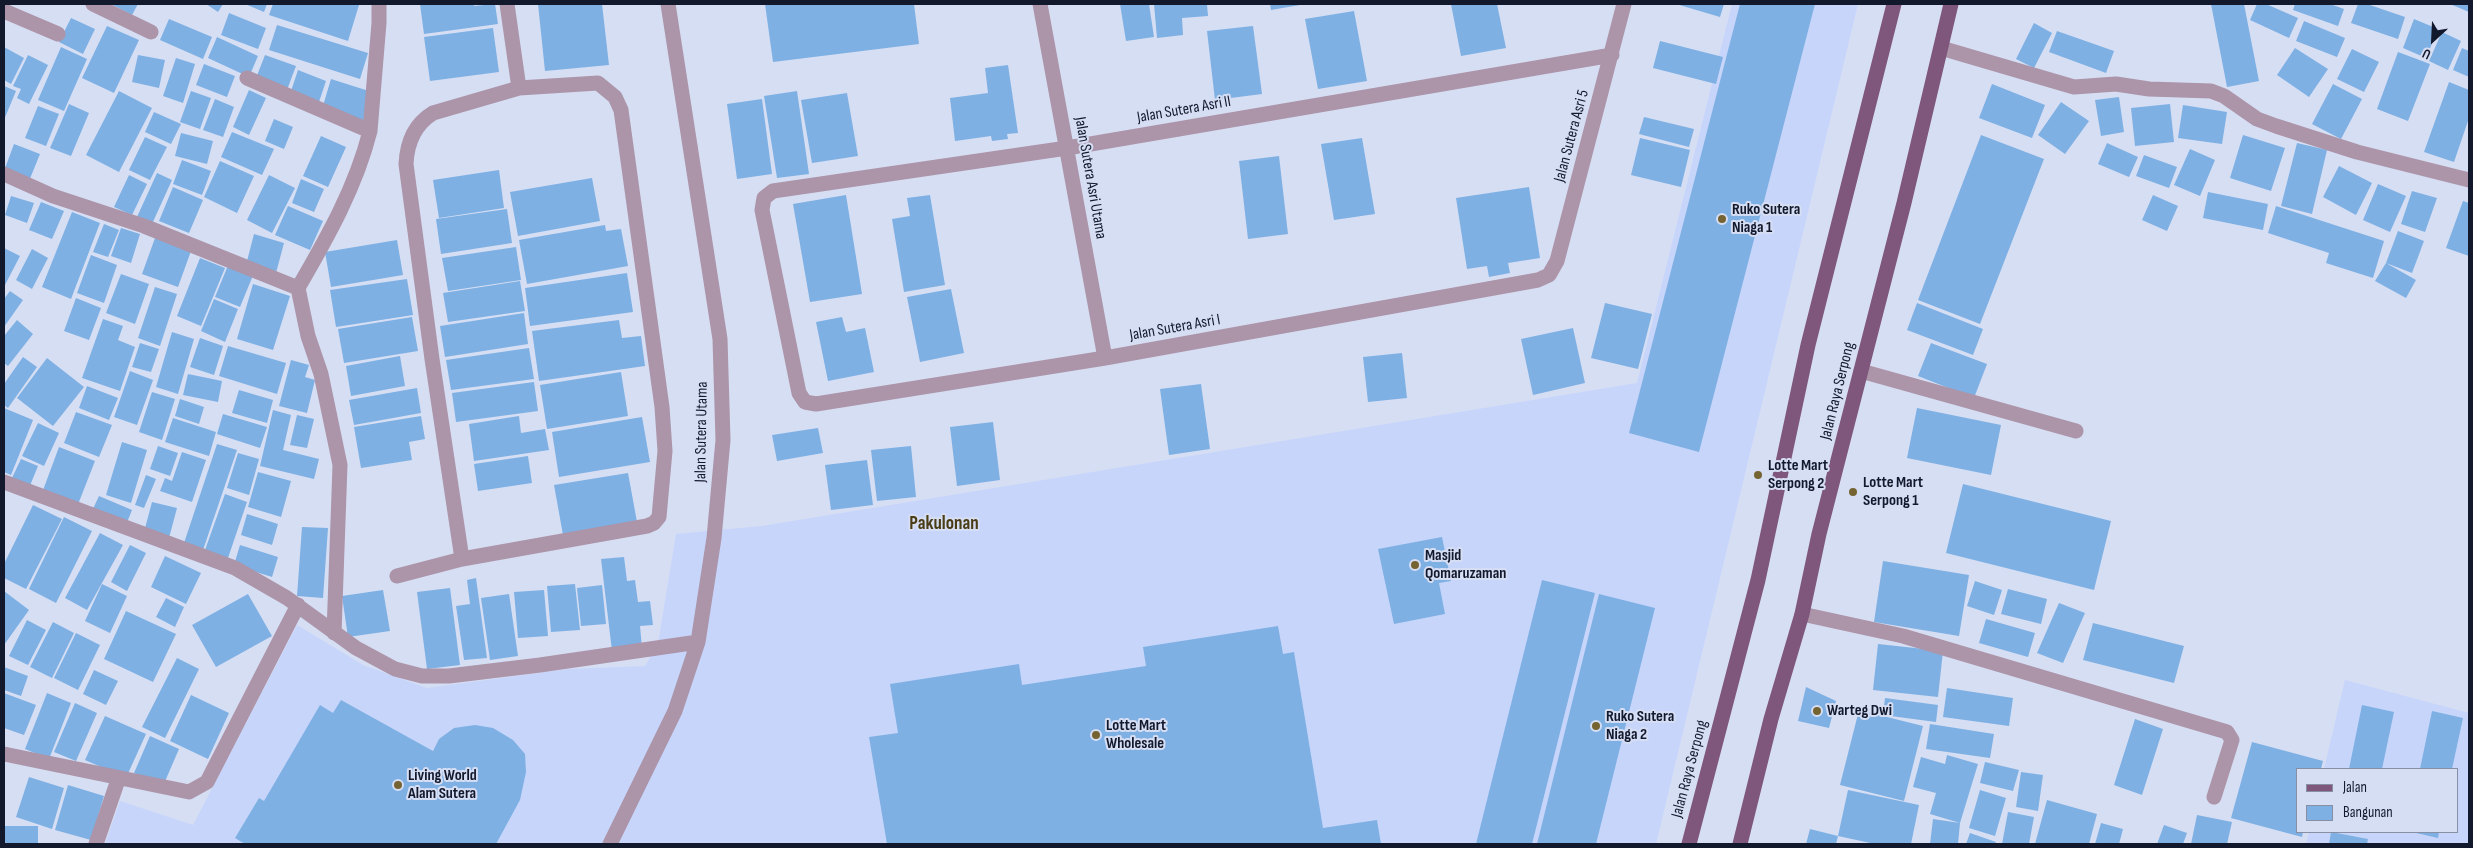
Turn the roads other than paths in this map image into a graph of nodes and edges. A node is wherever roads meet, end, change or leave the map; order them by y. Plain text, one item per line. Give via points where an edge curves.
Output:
1 (93, 4) edge
2 (379, 4) edge
3 (507, 4) edge
4 (668, 4) edge
5 (1040, 4) edge
6 (1624, 4) edge
7 (1894, 4) edge
8 (1951, 4) edge
9 (4, 12) edge
10 (151, 32) dead end
11 (58, 34) dead end
12 (1941, 48) junction
13 (1612, 55) junction
14 (247, 78) dead end
15 (519, 88) junction
16 (370, 131) junction
17 (1067, 148) junction
18 (4, 174) edge
19 (2469, 180) edge
20 (1549, 275) joint
21 (298, 288) junction
22 (1105, 358) junction
23 (1861, 371) junction
24 (805, 402) joint
25 (2076, 431) dead end
26 (4, 482) edge
27 (462, 559) junction
28 (397, 576) dead end
29 (298, 605) junction
30 (1802, 614) junction
31 (334, 632) junction
32 (698, 642) junction
33 (4, 754) edge
34 (118, 780) junction
35 (2214, 797) dead end
36 (96, 844) edge
37 (610, 844) edge
38 (1689, 844) edge
39 (1740, 844) edge

1 - 10 street
2 - 16 street
3 - 15 street
4 - 32 street, Jalan Sutera Utama via 720,340 722,440 714,538
5 - 17 street, Jalan Sutera Asri Utama
6 - 13 street, Jalan Sutera Asri 5
7 - 38 main road, Jalan Raya Serpong via 1808,345 1758,580
8 - 12 main road, Jalan Raya Serpong
9 - 11 street
12 - 19 street via 2074,87 2116,84 2149,89 2211,91 2257,119 2276,126 2357,152
12 - 23 main road, Jalan Raya Serpong
13 - 17 street, Jalan Sutera Asri II
13 - 20 street, Jalan Sutera Asri 5 via 1557,261
14 - 16 street
15 - 27 street via 433,113 412,136 407,150 406,164 430,349
15 - 27 street via 598,82 615,97 621,110 662,407 665,451 659,516 647,526
16 - 21 street via 363,161 329,234
17 - 22 street, Jalan Sutera Asri Utama
17 - 24 street, Jalan Sutera Asri II via 773,191 764,198 762,210 799,393
18 - 21 street via 53,196 144,226
20 - 22 street, Jalan Sutera Asri I via 1529,283
21 - 31 street via 308,336 321,374 340,465
22 - 24 street, Jalan Sutera Asri I via 816,404
23 - 25 street
23 - 30 main road, Jalan Raya Serpong
26 - 29 street via 235,568
27 - 28 street
29 - 31 street
29 - 34 street via 207,782 189,792
30 - 35 street via 1903,636 2227,732 2232,740
30 - 39 main road, Jalan Raya Serpong via 1771,718
31 - 32 street via 394,669 422,676 449,676 540,665
32 - 37 street, Jalan Sutera Utama via 675,711
33 - 34 street
34 - 36 street

